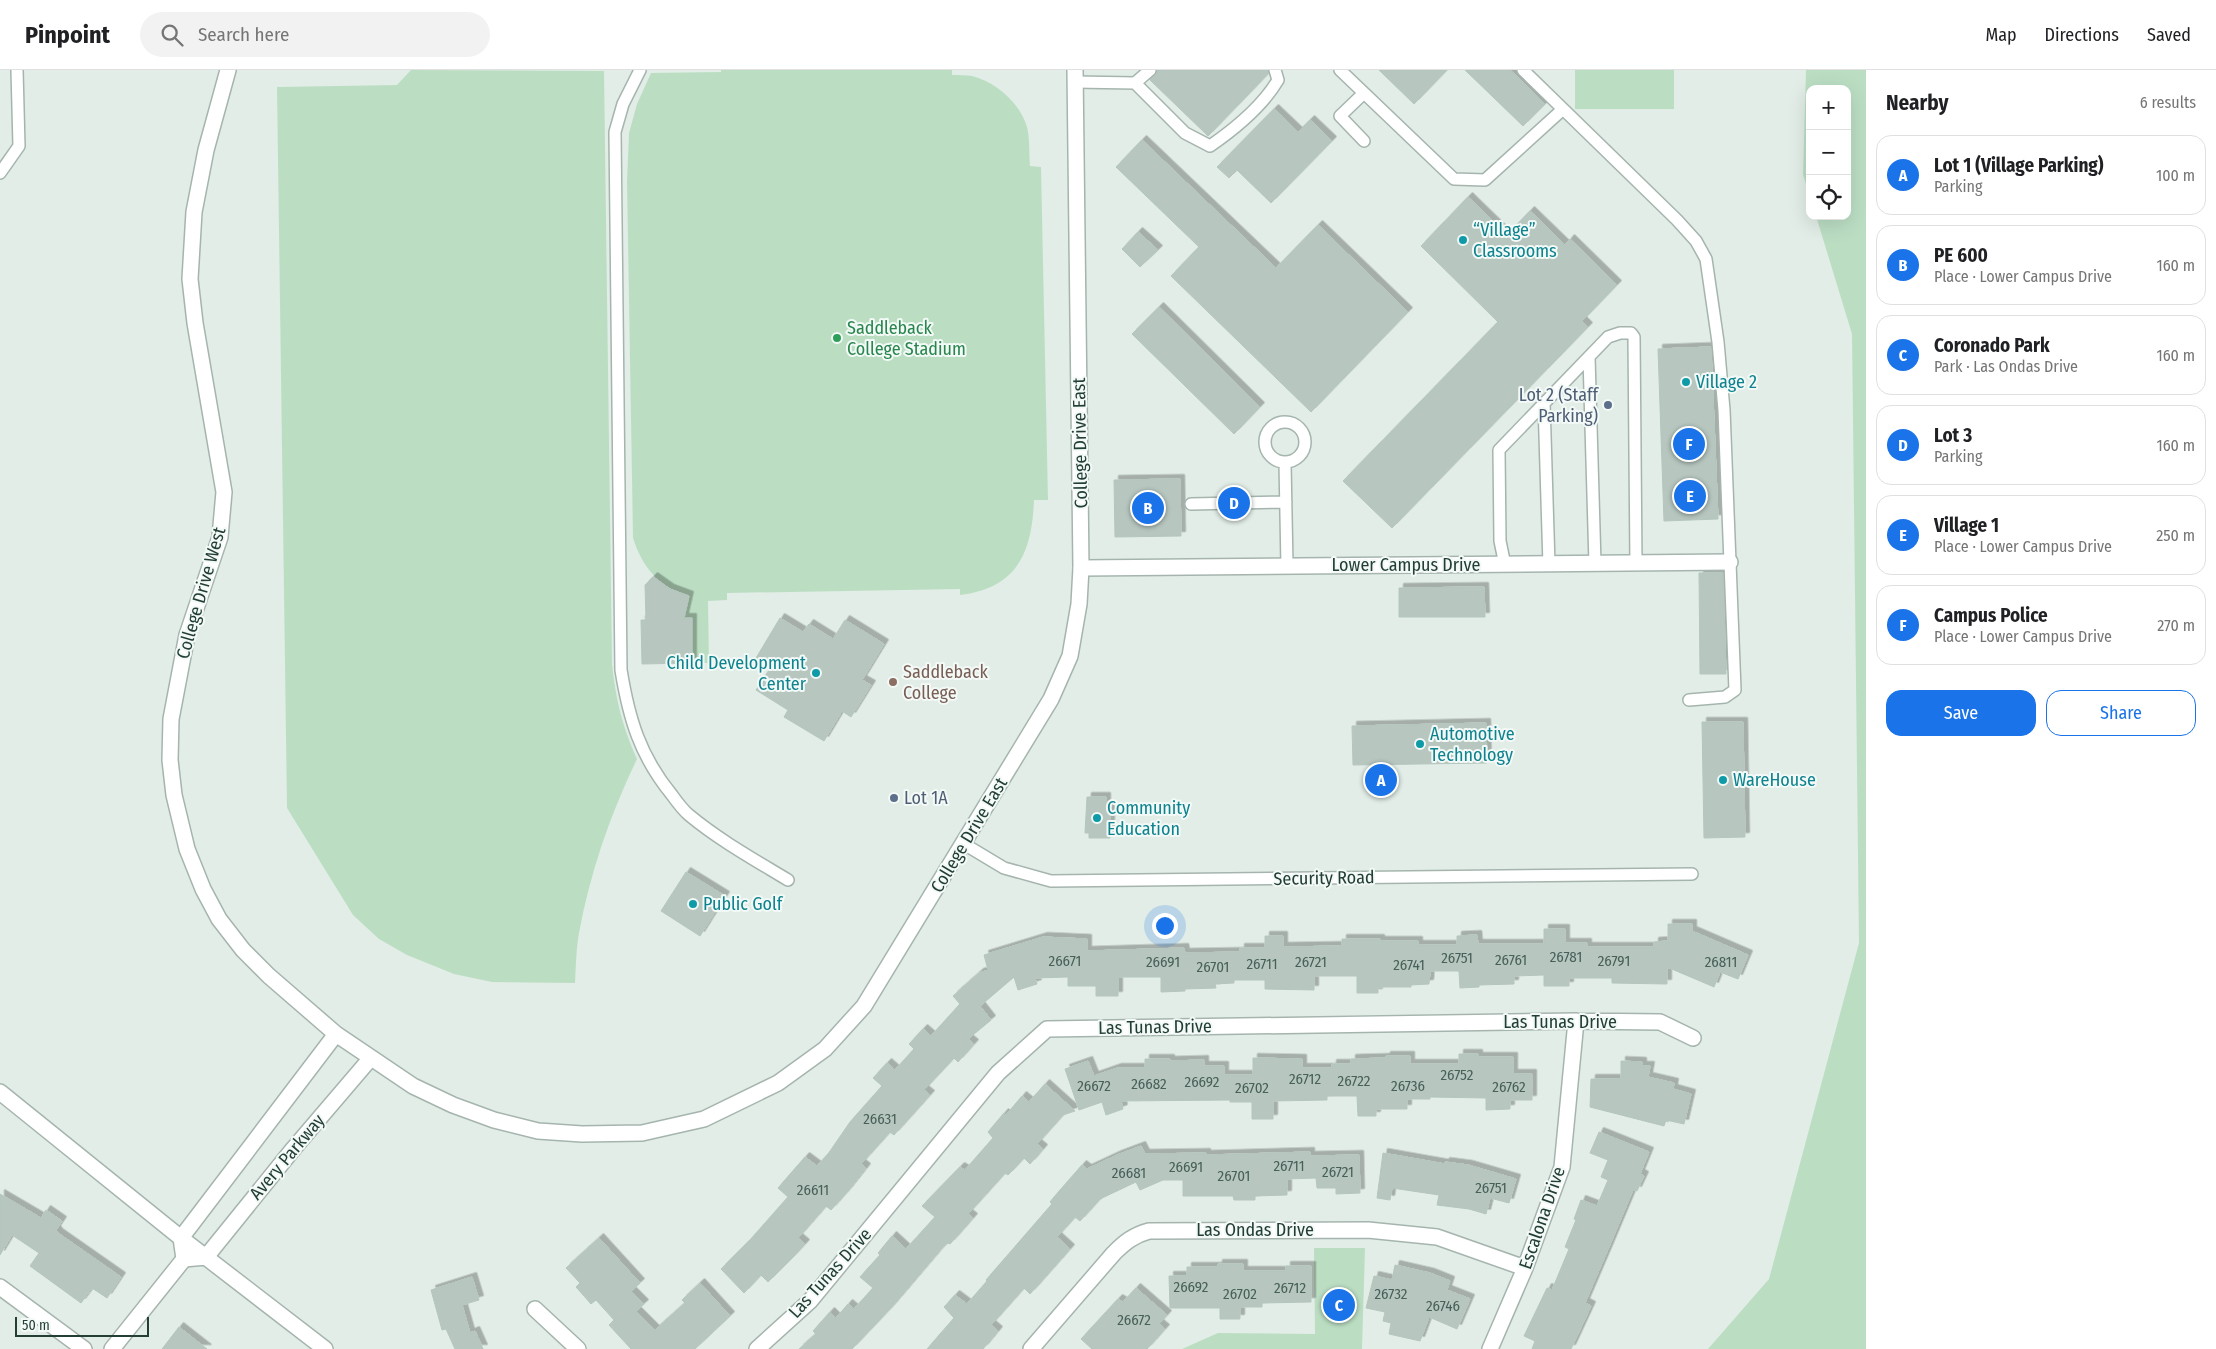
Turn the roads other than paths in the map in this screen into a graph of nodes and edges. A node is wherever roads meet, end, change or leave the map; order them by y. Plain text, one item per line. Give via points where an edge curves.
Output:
1 (16, 70) edge
2 (228, 70) edge
3 (640, 70) edge
4 (1150, 70) edge
5 (1275, 70) edge
6 (1340, 70) edge
7 (1522, 70) edge
8 (1075, 76) edge
9 (1135, 83) junction
10 (1364, 92) junction
11 (1562, 110) junction
12 (1364, 141) dead end
13 (0, 173) edge
14 (1589, 357) junction
15 (1544, 403) junction
16 (1285, 463) dead end
17 (1286, 502) junction
18 (1191, 504) dead end
19 (1730, 562) junction
20 (1549, 564) junction
21 (1595, 564) junction
22 (1636, 564) junction
23 (1505, 565) junction
24 (1287, 566) junction
25 (1081, 568) junction
26 (1689, 700) dead end
27 (964, 844) junction
28 (1692, 874) dead end
29 (788, 880) dead end
30 (1576, 1021) junction
31 (336, 1034) junction
32 (1693, 1038) dead end
33 (370, 1058) junction
34 (0, 1092) edge
35 (181, 1238) junction
36 (206, 1257) junction
37 (184, 1259) junction
38 (1525, 1268) junction
39 (0, 1287) edge
40 (535, 1309) dead end
41 (84, 1349) edge
42 (112, 1349) edge
43 (325, 1349) edge
44 (578, 1349) edge
45 (757, 1349) edge
46 (1031, 1349) edge
47 (1490, 1349) edge

1 - 13 lane via 19,146
2 - 31 street, College Drive West via 206,150 194,212 190,279 224,492 220,537 187,635 171,719 170,760 174,795 187,849 202,889 220,919 243,950 269,976
3 - 29 lane via 623,104 615,132 621,670 627,707 639,744 656,776 688,814
4 - 9 lane
5 - 9 lane via 1278,80 1267,99 1210,146 1186,133
6 - 10 lane
7 - 11 lane
8 - 9 lane
8 - 25 street, College Drive East
10 - 11 lane via 1454,179 1486,180
10 - 12 lane via 1340,116
11 - 19 lane via 1677,220 1696,241 1706,259 1724,410
14 - 15 lane
14 - 21 lane
14 - 22 lane via 1608,337 1631,333 1634,337
15 - 20 lane
15 - 23 lane via 1499,450 1500,541
16 - 17 lane
17 - 18 lane
17 - 24 lane
19 - 22 street, Lower Campus Drive
19 - 26 lane via 1735,690 1725,697
20 - 21 street, Lower Campus Drive
20 - 23 street, Lower Campus Drive
21 - 22 street, Lower Campus Drive
23 - 24 street, Lower Campus Drive
24 - 25 street, Lower Campus Drive
25 - 27 street, College Drive East via 1073,641 1065,671
27 - 28 lane, Security Road via 1004,868 1051,881
27 - 33 street, College Drive East via 864,1006 825,1049 778,1084 704,1119 642,1132 582,1134 538,1131 453,1105 413,1086
30 - 32 street, Las Tunas Drive via 1660,1022
30 - 38 street, Escalona Drive via 1562,1167
30 - 45 street, Las Tunas Drive via 1047,1029 998,1073 810,1301
31 - 33 street, College Drive East
31 - 35 street, Avery Parkway
33 - 36 street, Avery Parkway
34 - 35 street
35 - 36 street
35 - 37 street
36 - 37 street
36 - 43 street
37 - 42 street
38 - 46 street, Las Ondas Drive via 1437,1237 1368,1230 1149,1231 1125,1241
38 - 47 street, Escalona Drive
39 - 41 street
40 - 44 street

